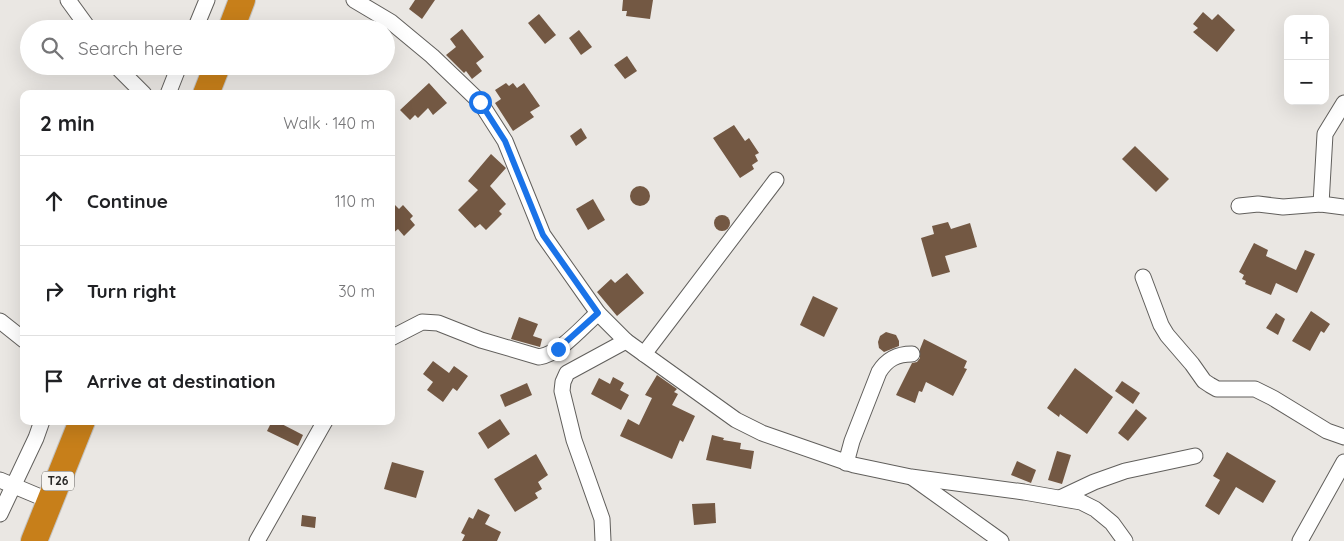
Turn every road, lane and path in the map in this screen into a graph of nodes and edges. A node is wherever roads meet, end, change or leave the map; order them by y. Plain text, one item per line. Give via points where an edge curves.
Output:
1 (68, 0) edge
2 (207, 0) edge
3 (242, 0) edge
4 (354, 0) edge
5 (82, 20) edge
6 (199, 20) edge
7 (234, 20) edge
8 (388, 20) edge
9 (395, 25) edge
10 (125, 75) edge
11 (175, 75) edge
12 (213, 75) edge
13 (140, 90) edge
14 (170, 90) edge
15 (207, 90) edge
16 (1344, 103) edge
17 (776, 180) dead end
18 (1321, 204) junction
19 (1240, 206) dead end
20 (1344, 207) edge
21 (1143, 277) dead end
22 (598, 313) junction
23 (0, 321) edge
24 (395, 336) edge
25 (20, 337) edge
26 (626, 340) junction
27 (644, 354) junction
28 (912, 354) dead end
29 (41, 425) edge
30 (80, 425) edge
31 (323, 425) edge
32 (1344, 437) edge
33 (1195, 456) dead end
34 (1344, 462) edge
35 (846, 463) junction
36 (911, 477) junction
37 (7, 483) edge
38 (1060, 498) junction
39 (50, 501) junction
40 (0, 514) edge
41 (34, 541) edge
42 (257, 541) edge
43 (603, 541) edge
44 (1001, 541) edge
45 (1125, 541) edge
46 (1300, 541) edge

1 - 5 street
2 - 6 street
3 - 7 highway
4 - 8 street
9 - 22 street via 480,102 505,141 543,235
10 - 13 street
11 - 14 street
12 - 15 highway
16 - 18 street via 1325,134
17 - 27 street
18 - 19 street
18 - 20 street
21 - 32 street via 1167,335 1204,381 1217,389 1255,389 1327,431
22 - 24 street via 558,349 540,357 438,323 422,322
22 - 26 street
23 - 25 street
26 - 27 street
26 - 43 street via 567,373 563,382 562,391 574,440 602,519
27 - 35 street via 736,420 762,433
28 - 35 street via 890,359 879,372
29 - 37 street via 36,438
30 - 39 highway, T26
31 - 42 street
33 - 38 street via 1125,470
34 - 46 street
35 - 36 street
36 - 38 street
36 - 44 street
37 - 39 street
37 - 40 street
38 - 45 street via 1082,502 1095,509 1112,523
39 - 41 highway, T26

